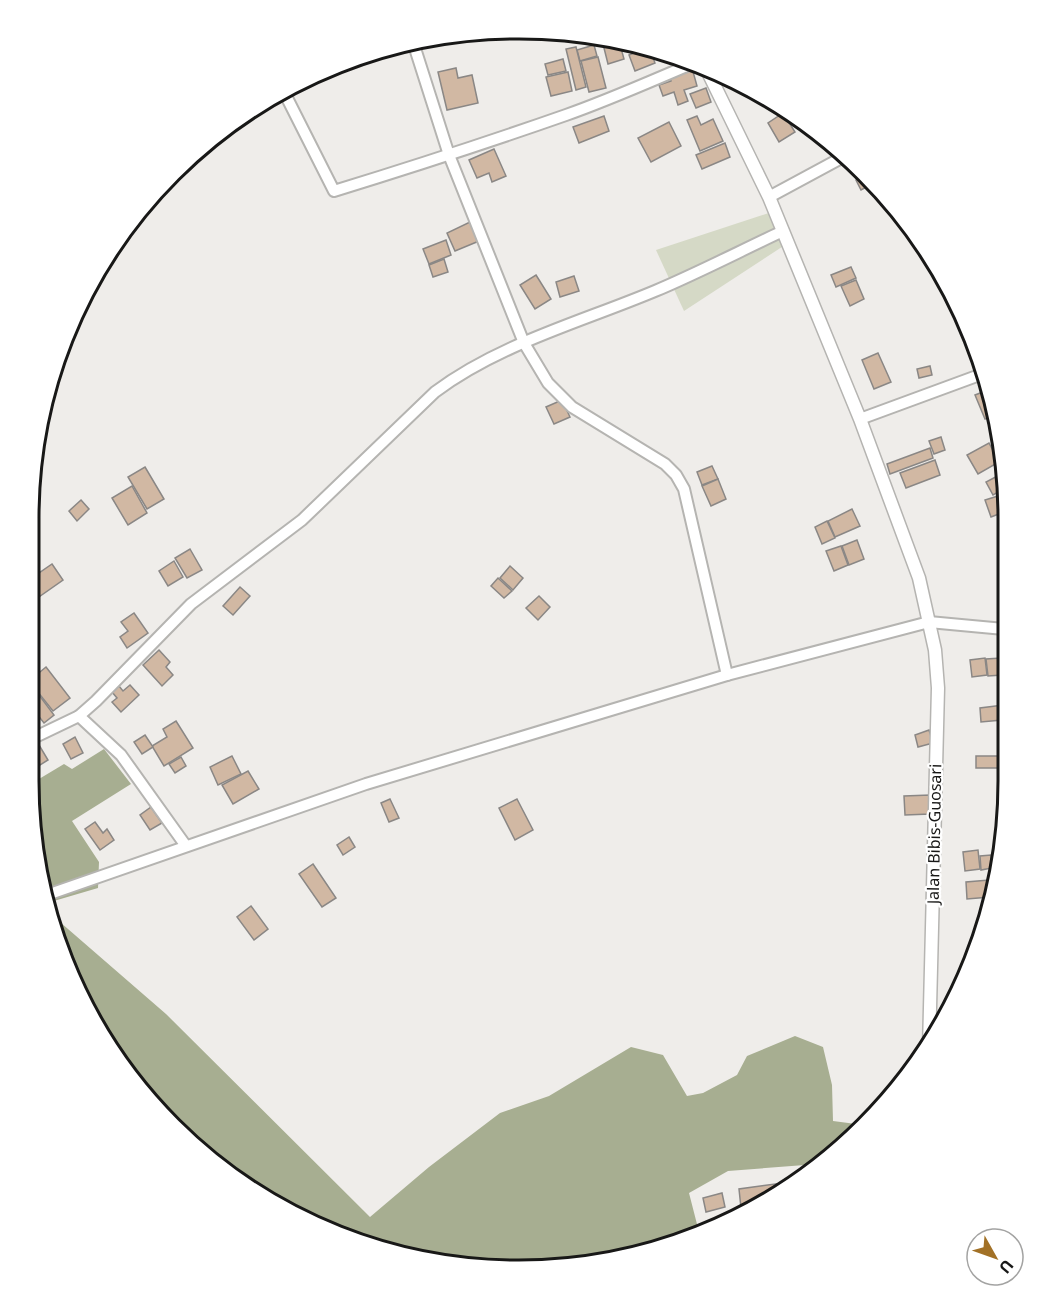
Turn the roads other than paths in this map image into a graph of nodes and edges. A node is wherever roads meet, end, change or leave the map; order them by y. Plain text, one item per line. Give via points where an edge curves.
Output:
1 (416, 50) edge
2 (683, 68) edge
3 (711, 79) edge
4 (287, 98) edge
5 (449, 155) junction
6 (837, 160) edge
7 (769, 197) junction
8 (783, 231) junction
9 (524, 343) junction
10 (977, 376) edge
11 (860, 419) junction
12 (929, 622) junction
13 (998, 628) edge
14 (728, 675) junction
15 (79, 716) junction
16 (39, 735) edge
17 (186, 846) junction
18 (52, 893) edge
19 (935, 1018) edge

1 - 5 street
2 - 5 street
3 - 7 street, Jalan Bibis-Guosari
4 - 5 street via 334,191
5 - 9 street
6 - 7 street
7 - 8 street, Jalan Bibis-Guosari
8 - 9 street via 657,290
8 - 11 street, Jalan Bibis-Guosari
9 - 14 street via 548,383 572,407 654,456 676,475 684,489
9 - 15 street via 454,378 435,392 302,520 191,604
10 - 11 street
11 - 12 street, Jalan Bibis-Guosari via 919,578
12 - 13 street
12 - 14 street
12 - 19 street, Jalan Bibis-Guosari via 938,688
14 - 17 street via 366,784
15 - 16 street
15 - 17 street via 121,755
17 - 18 street

